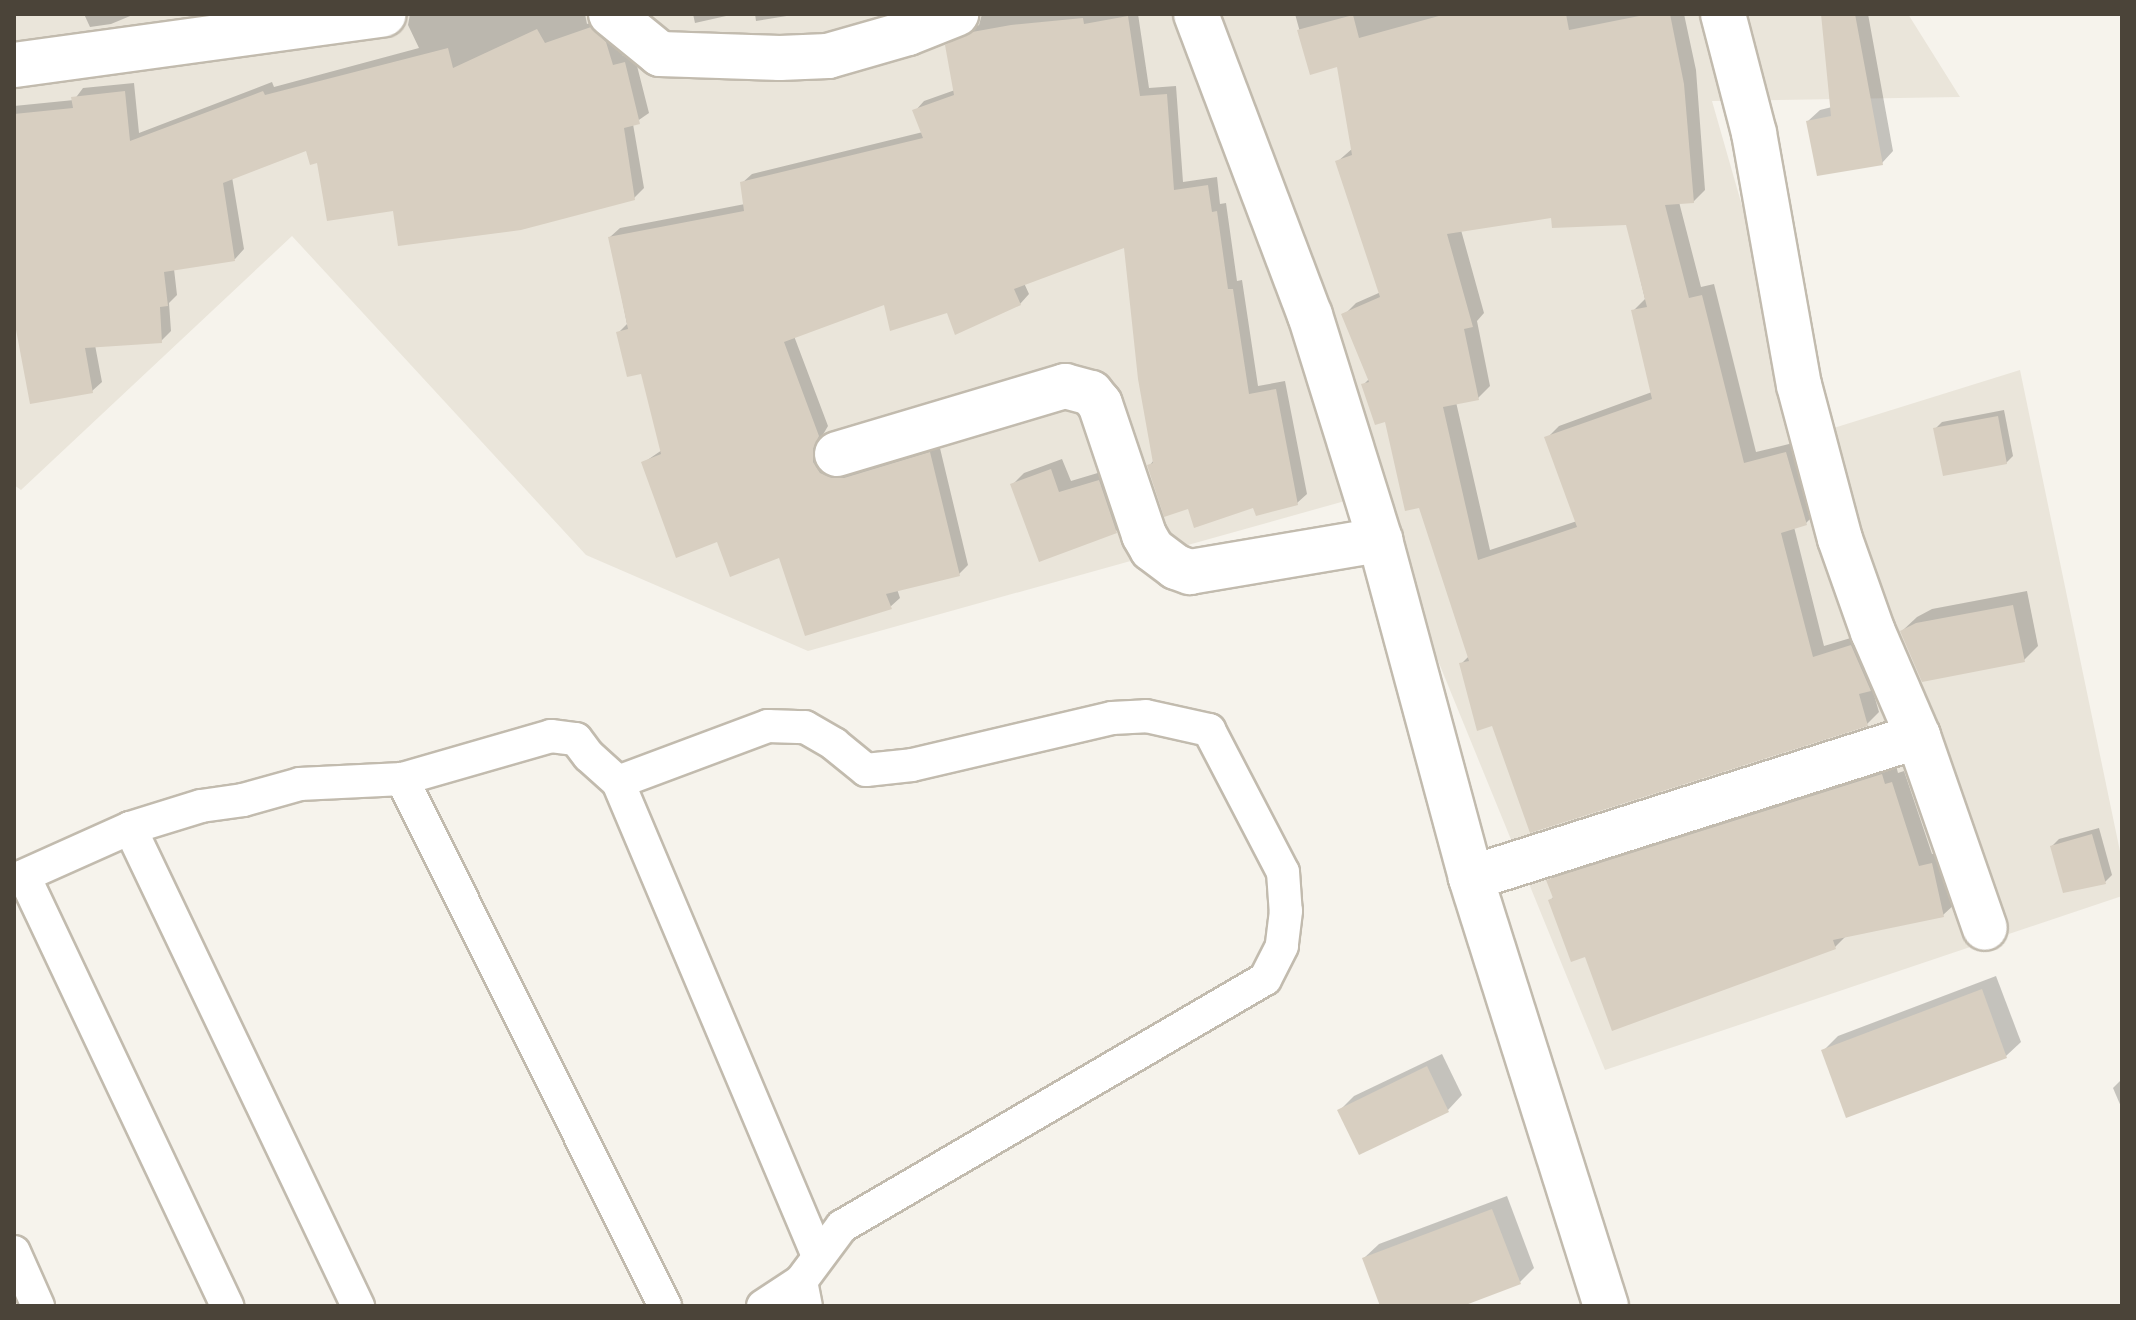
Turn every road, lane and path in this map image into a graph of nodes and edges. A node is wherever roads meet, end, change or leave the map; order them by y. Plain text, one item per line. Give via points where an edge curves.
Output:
1 (611, 14) edge
2 (956, 14) edge
3 (1196, 14) edge
4 (1723, 14) edge
5 (361, 15) edge
6 (14, 65) edge
7 (837, 454) dead end
8 (1380, 540) junction
9 (1918, 736) junction
10 (402, 779) junction
11 (618, 782) junction
12 (130, 828) junction
13 (19, 878) edge
14 (1471, 878) junction
15 (1985, 928) dead end
16 (14, 1252) edge
17 (808, 1281) edge
18 (38, 1306) edge
19 (227, 1306) edge
20 (358, 1306) edge
21 (665, 1306) edge
22 (763, 1306) edge
23 (1606, 1306) edge

1 - 2 street via 660,54 780,58 828,56
3 - 8 street via 1310,315
4 - 9 street via 1754,133 1799,385 1820,468 1873,632
5 - 6 street
7 - 8 street via 1065,386 1091,393 1100,404 1144,535 1152,549 1176,567 1190,572
8 - 14 street
9 - 14 street
9 - 15 street
10 - 11 lane via 551,736 576,739
10 - 12 lane via 300,784
10 - 21 lane
11 - 17 lane
11 - 17 lane via 768,726 805,727 866,770 912,765 1112,718 1146,716 1209,730 1283,872 1282,946 1265,979 842,1226
12 - 13 lane
12 - 20 lane
13 - 19 lane
14 - 23 street
16 - 18 lane
17 - 22 lane

